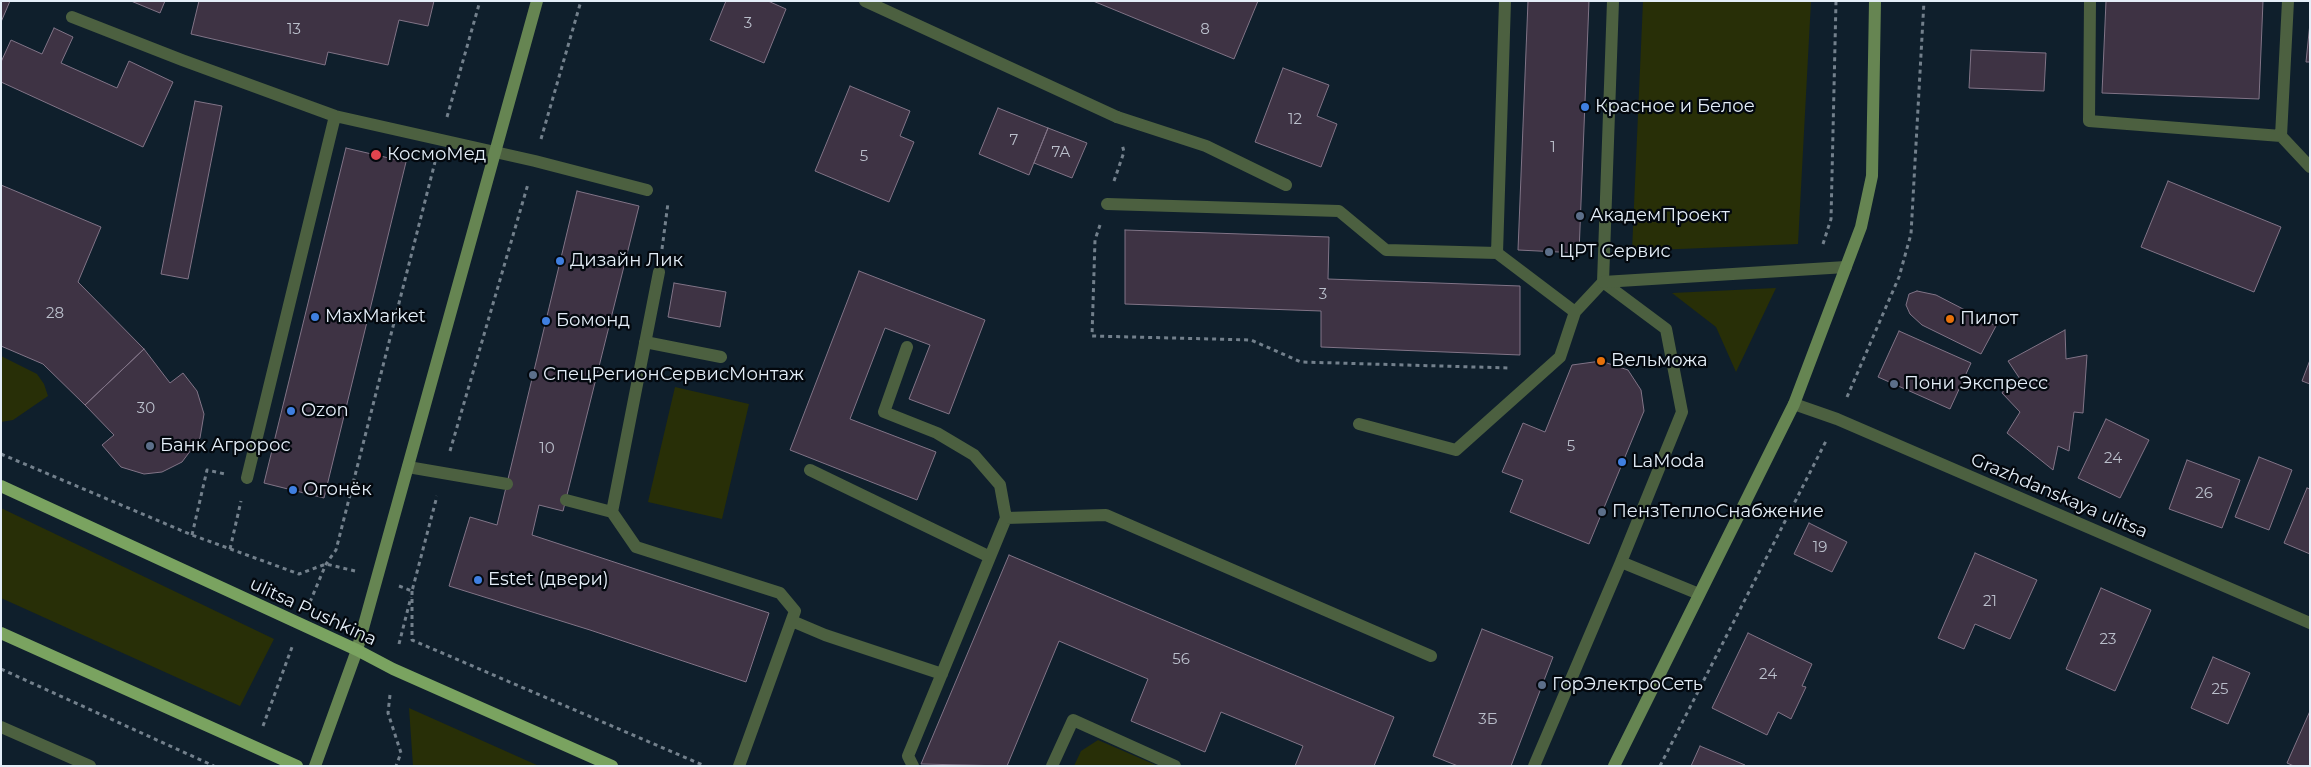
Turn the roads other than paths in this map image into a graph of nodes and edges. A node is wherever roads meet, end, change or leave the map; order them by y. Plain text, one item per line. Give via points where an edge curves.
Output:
1 (537, 1) edge
2 (865, 1) edge
3 (1505, 1) edge
4 (1613, 1) edge
5 (1875, 1) edge
6 (2090, 1) edge
7 (2288, 1) edge
8 (72, 17) dead end
9 (335, 116) junction
10 (2281, 136) junction
11 (495, 152) junction
12 (2310, 167) edge
13 (1286, 185) dead end
14 (647, 190) road end
15 (1107, 204) road end
16 (1497, 253) junction
17 (1846, 267) junction
18 (659, 272) road end
19 (1603, 282) junction
20 (1575, 312) junction
21 (645, 342) junction
22 (907, 347) dead end
23 (720, 357) dead end
24 (1794, 404) junction
25 (1359, 424) dead end
26 (408, 467) junction
27 (810, 470) dead end
28 (247, 478) road end
29 (507, 484) dead end
30 (1, 486) edge
31 (566, 500) dead end
32 (612, 512) junction
33 (1006, 518) junction
34 (990, 556) junction
35 (1621, 562) junction
36 (1699, 594) junction
37 (792, 621) junction
38 (2310, 623) edge
39 (1, 633) edge
40 (358, 650) junction
41 (1432, 656) dead end
42 (942, 674) junction
43 (1, 726) edge
44 (90, 766) edge
45 (297, 766) edge
46 (315, 766) edge
47 (612, 766) edge
48 (738, 766) edge
49 (913, 766) edge
50 (1052, 766) edge
51 (1175, 766) edge
52 (1534, 766) edge
53 (1614, 766) edge

1 - 11 main road
2 - 13 street via 1116,116 1206,146
3 - 16 street
4 - 19 street
5 - 17 main road via 1872,176 1861,226
6 - 10 street via 2089,121
7 - 10 street
8 - 9 street
9 - 11 street
9 - 28 street
10 - 12 street
11 - 14 street
11 - 26 main road
15 - 16 street via 1339,211 1386,250
16 - 20 street
17 - 19 street
17 - 24 main road
18 - 21 street
19 - 20 street
19 - 35 street via 1666,329 1682,412
20 - 25 street via 1560,357 1456,450
21 - 23 street
21 - 32 street
22 - 33 street via 884,412 937,433 974,455 1000,485
24 - 36 main road
24 - 38 street, Grazhdanskaya ulitsa via 1837,419
26 - 29 street
26 - 40 main road
27 - 34 street
30 - 40 main road, ulitsa Pushkina
31 - 32 street
32 - 37 street via 636,547 780,593 795,611
33 - 34 street
33 - 41 street via 1106,515
34 - 42 street
35 - 36 street
35 - 52 street
36 - 53 main road
37 - 42 street
37 - 48 street
39 - 45 main road
40 - 46 main road
40 - 47 main road, ulitsa Pushkina via 393,669
42 - 49 street via 908,756
43 - 44 street
50 - 51 street via 1073,720

